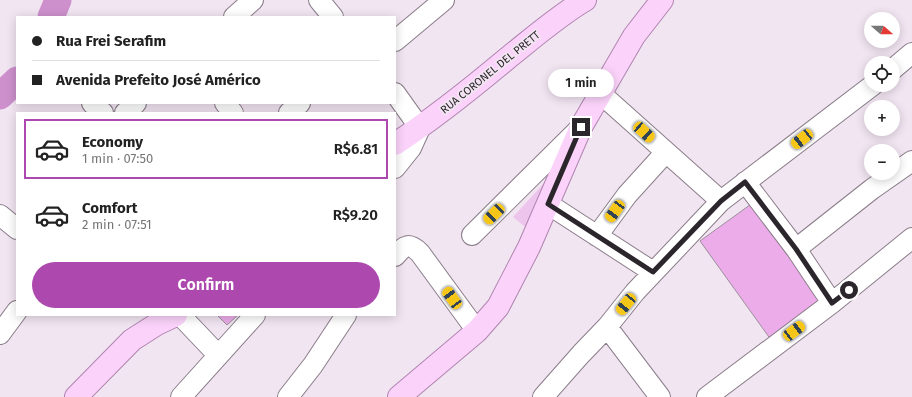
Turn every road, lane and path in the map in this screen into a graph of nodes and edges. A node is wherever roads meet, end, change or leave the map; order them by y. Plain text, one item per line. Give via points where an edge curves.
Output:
1 (253, 0) edge
2 (318, 0) edge
3 (444, 0) edge
4 (585, 0) edge
5 (662, 0) edge
6 (235, 16) edge
7 (332, 16) edge
8 (396, 40) edge
9 (912, 53) edge
10 (900, 63) edge
11 (864, 92) edge
12 (600, 93) junction
13 (396, 94) edge
14 (93, 104) edge
15 (135, 104) edge
16 (226, 104) edge
17 (299, 104) edge
18 (102, 112) edge
19 (126, 112) edge
20 (232, 112) edge
21 (290, 112) edge
22 (581, 127) junction
23 (420, 128) junction
24 (396, 143) edge
25 (666, 152) junction
26 (912, 161) edge
27 (396, 167) edge
28 (745, 182) junction
29 (721, 201) junction
30 (548, 204) junction
31 (472, 235) dead end
32 (597, 236) junction
33 (912, 238) edge
34 (796, 249) junction
35 (396, 255) edge
36 (653, 272) junction
37 (832, 303) junction
38 (16, 312) edge
39 (174, 316) edge
40 (181, 316) edge
41 (254, 316) edge
42 (345, 316) edge
43 (607, 327) junction
44 (477, 331) junction
45 (0, 334) edge
46 (218, 355) junction
47 (76, 397) edge
48 (181, 397) edge
49 (288, 397) edge
50 (399, 397) edge
51 (542, 397) edge
52 (660, 397) edge
53 (707, 397) edge

1 - 6 street
2 - 7 street
3 - 8 street
4 - 23 main road, RUA CORONEL DEL PRETT
5 - 12 main road via 634,36
9 - 10 street
11 - 28 street
12 - 22 main road
12 - 25 street
13 - 23 street
14 - 18 street
15 - 19 street
16 - 20 street
17 - 21 street
22 - 30 main road
22 - 31 street
23 - 24 main road, RUA CORONEL DEL PRETT
23 - 27 street via 411,148
25 - 29 street
25 - 32 street via 627,195
26 - 34 street
28 - 29 street
28 - 34 street
29 - 36 street
30 - 32 street
30 - 44 main road via 505,295
32 - 36 street
33 - 37 street
34 - 37 street
35 - 44 street via 405,247 415,247
36 - 43 street
37 - 53 street
38 - 45 street
39 - 47 main road via 132,340
40 - 46 street
41 - 46 street
42 - 49 street
43 - 51 street
43 - 52 street
44 - 50 main road
46 - 48 street

